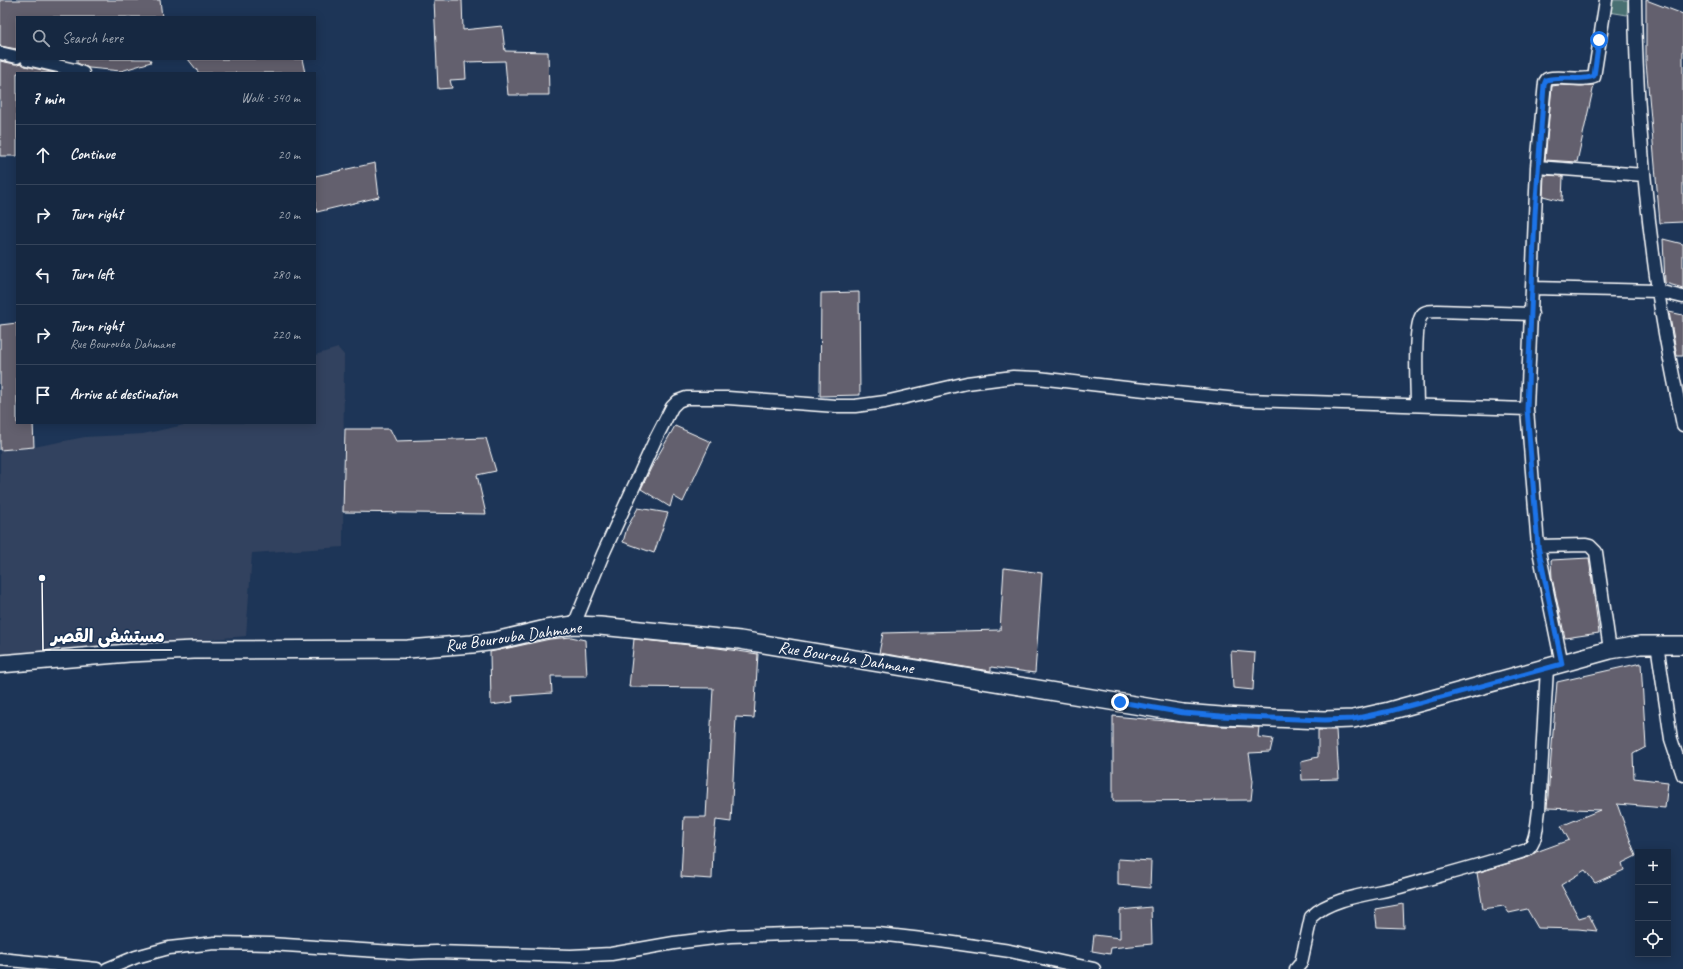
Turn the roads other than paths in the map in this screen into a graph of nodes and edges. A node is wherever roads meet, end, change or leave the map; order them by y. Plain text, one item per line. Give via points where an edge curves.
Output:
1 (1606, 0) edge
2 (1635, 0) edge
3 (0, 53) edge
4 (16, 57) edge
5 (31, 60) edge
6 (80, 72) edge
7 (1538, 167) junction
8 (1644, 175) junction
9 (1533, 288) junction
10 (1658, 291) junction
11 (1683, 297) edge
12 (1532, 314) junction
13 (1417, 405) junction
14 (1527, 409) junction
15 (1683, 425) edge
16 (1538, 546) junction
17 (574, 625) junction
18 (1657, 644) junction
19 (1683, 646) edge
20 (1610, 650) junction
21 (0, 664) edge
22 (1554, 666) junction
23 (1683, 775) edge
24 (0, 960) edge
25 (97, 969) edge
26 (107, 969) edge
27 (1094, 969) edge
28 (1296, 969) edge

1 - 7 street via 1594,76 1546,80
2 - 8 street
3 - 4 street
5 - 6 street
7 - 8 street
7 - 9 street
8 - 10 street
9 - 10 street
9 - 12 street
10 - 11 street
10 - 15 street
12 - 13 street via 1437,310 1422,315 1418,323 1416,349
12 - 14 street
13 - 14 street
13 - 17 street via 1248,400 1013,377 967,383 885,402 855,406 686,398 672,407 656,438
14 - 16 street
16 - 20 street via 1586,545 1596,552
16 - 22 street
17 - 21 street, Rue Bourouba Dahmane via 456,646 408,649 194,650
17 - 22 street, Rue Bourouba Dahmane via 740,640 1184,713 1221,716 1353,719
18 - 19 street, Rue Bourouba Dahmane
18 - 20 street, Rue Bourouba Dahmane
18 - 23 street via 1671,739
20 - 22 street, Rue Bourouba Dahmane
22 - 28 street via 1539,810 1530,848 1326,906 1311,917 1301,963
24 - 25 street
26 - 27 street via 168,948 215,943 409,953 571,956 611,954 730,936 821,933 878,934 940,941 1010,951

